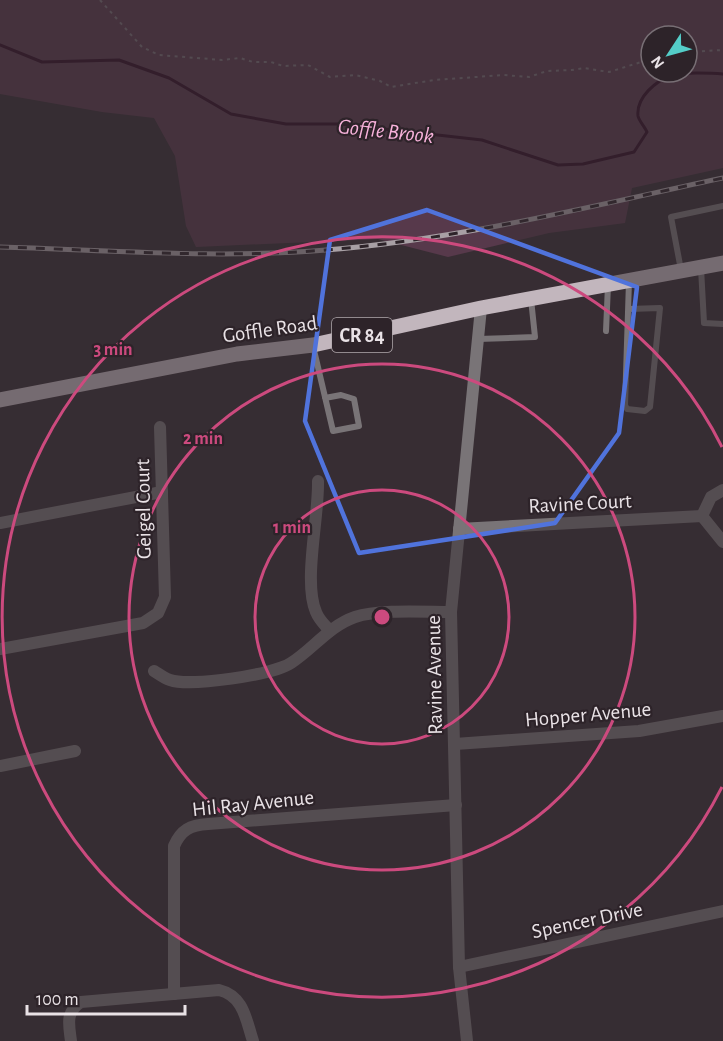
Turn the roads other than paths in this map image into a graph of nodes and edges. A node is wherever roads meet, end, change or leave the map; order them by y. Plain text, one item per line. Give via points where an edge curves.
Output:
1 (723, 206) edge
2 (723, 263) edge
3 (701, 267) junction
4 (682, 271) junction
5 (629, 280) junction
6 (608, 285) junction
7 (531, 299) junction
8 (481, 308) junction
9 (629, 309) junction
10 (723, 324) edge
11 (606, 331) dead end
12 (478, 339) junction
13 (313, 345) junction
14 (325, 398) junction
15 (0, 400) edge
16 (160, 427) dead end
17 (318, 481) dead end
18 (723, 490) edge
19 (162, 492) junction
20 (702, 516) junction
21 (0, 523) edge
22 (459, 529) junction
23 (723, 542) edge
24 (451, 612) junction
25 (330, 631) junction
26 (0, 649) edge
27 (154, 671) dead end
28 (723, 716) edge
29 (455, 744) junction
30 (75, 751) dead end
31 (0, 766) edge
32 (456, 805) junction
33 (723, 911) edge
34 (459, 967) junction
35 (174, 994) junction
36 (71, 1041) edge
37 (253, 1041) edge
38 (467, 1041) edge

1 - 4 lane via 672,217
2 - 3 main road, Goffle Road / CR 84
3 - 4 main road, Goffle Road / CR 84
3 - 10 lane via 704,323
4 - 5 main road, Goffle Road / CR 84
5 - 6 main road, Goffle Road / CR 84
5 - 9 lane
6 - 7 main road, Goffle Road / CR 84
6 - 11 lane
7 - 8 main road, Goffle Road / CR 84
7 - 12 lane via 535,337
8 - 12 street, Ravine Avenue
8 - 13 main road, Goffle Road / CR 84
9 - 9 lane via 625,405 627,409 645,411 650,407 660,308
12 - 22 street, Ravine Avenue
13 - 14 lane
13 - 15 main road, Goffle Road / CR 84 via 237,354
14 - 14 lane via 333,430 359,426 354,399 341,394
16 - 19 street, Geigel Court
17 - 25 street via 310,586 318,618
18 - 20 street via 711,497
19 - 21 street
19 - 26 street, Geigel Court via 165,591 158,613 143,624
20 - 22 street, Ravine Court
20 - 23 street
22 - 24 street, Ravine Avenue
24 - 25 street via 372,614 344,621
24 - 29 street, Ravine Avenue
25 - 27 street via 290,664 261,675 191,682 172,681
28 - 29 street, Hopper Avenue via 639,731
29 - 32 street, Ravine Avenue
30 - 31 street
32 - 34 street, Ravine Avenue
32 - 35 street, Hil Ray Avenue via 195,825 185,830 174,846
33 - 34 street, Spencer Drive
34 - 38 street, Ravine Avenue
35 - 36 street via 81,1002 69,1019
35 - 37 street via 227,992 241,1004

